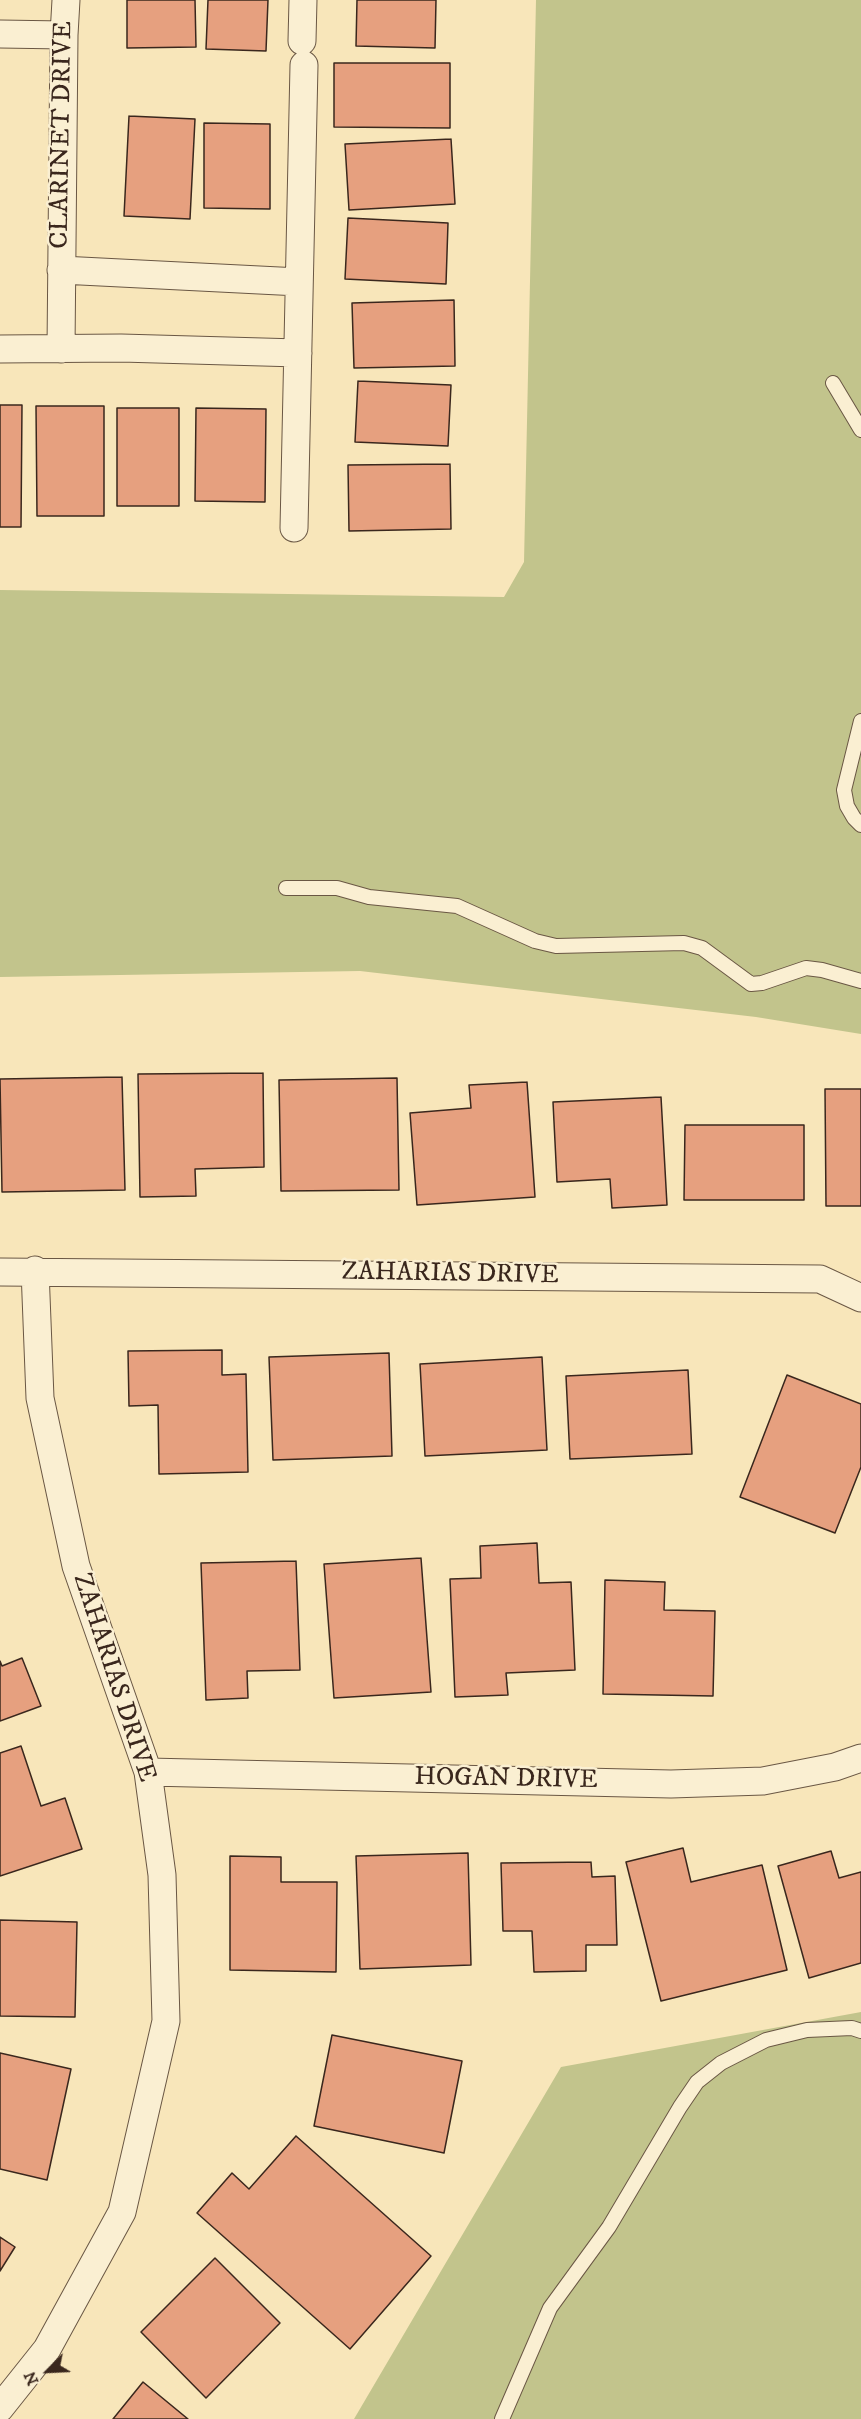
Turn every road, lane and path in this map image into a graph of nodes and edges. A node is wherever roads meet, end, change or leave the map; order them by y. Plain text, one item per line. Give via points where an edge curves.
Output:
1 (66, 0) edge
2 (303, 0) edge
3 (0, 34) edge
4 (64, 35) junction
5 (61, 270) junction
6 (299, 282) junction
7 (61, 349) junction
8 (0, 350) edge
9 (298, 353) junction
10 (833, 383) dead end
11 (861, 430) edge
12 (294, 528) dead end
13 (861, 721) edge
14 (861, 825) edge
15 (286, 888) dead end
16 (861, 981) edge
17 (35, 1270) junction
18 (0, 1272) edge
19 (861, 1298) edge
20 (861, 1758) edge
21 (148, 1772) junction
22 (861, 2031) edge
23 (0, 2408) edge
24 (502, 2419) edge

1 - 4 street, CLARINET DRIVE
2 - 6 street
3 - 4 street
4 - 5 street, CLARINET DRIVE
5 - 6 street, CLARINET DRIVE
5 - 7 street, CLARINET DRIVE
6 - 9 street
7 - 8 street
7 - 9 street
9 - 12 street
10 - 11 lane
13 - 14 lane via 844,790 847,806
15 - 16 lane via 337,888 369,897 457,906 535,941 556,946 684,943 702,948 752,984 806,968
17 - 18 street, ZAHARIAS DRIVE
17 - 19 street, ZAHARIAS DRIVE via 820,1279
17 - 21 street, ZAHARIAS DRIVE via 40,1398 76,1566
20 - 21 street, HOGAN DRIVE via 763,1782 671,1784
21 - 23 street, ZAHARIAS DRIVE via 162,1875 165,2021 122,2212 47,2349
22 - 24 lane via 807,2030 766,2040 721,2063 697,2082 609,2228 550,2308

